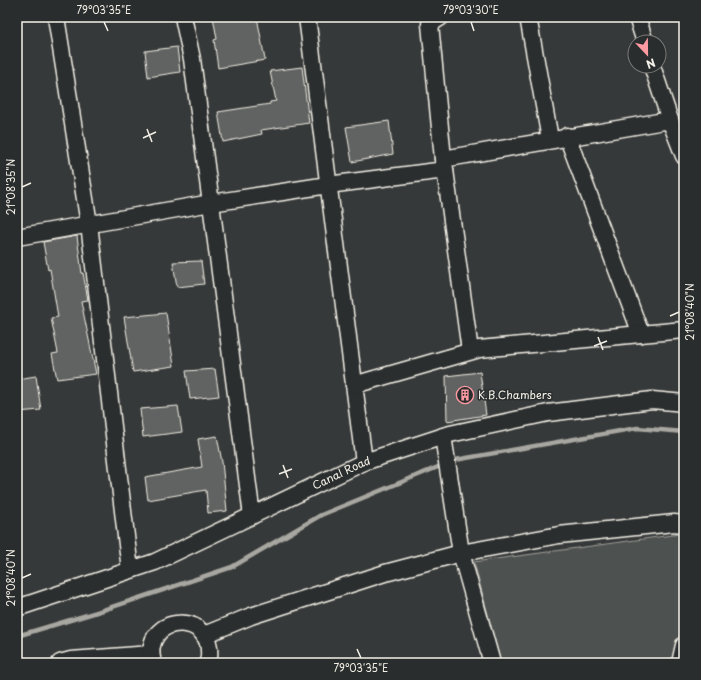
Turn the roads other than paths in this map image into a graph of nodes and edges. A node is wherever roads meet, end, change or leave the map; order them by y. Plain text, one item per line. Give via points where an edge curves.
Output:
1 (56, 17) edge
2 (183, 17) edge
3 (307, 17) edge
4 (441, 17) edge
5 (528, 17) edge
6 (637, 17) edge
7 (642, 34) edge
8 (655, 74) edge
9 (670, 120) junction
10 (568, 136) junction
11 (550, 140) junction
12 (684, 156) edge
13 (444, 164) junction
14 (328, 185) junction
15 (211, 203) junction
16 (89, 224) junction
17 (17, 237) edge
18 (684, 330) edge
19 (641, 334) junction
20 (470, 351) junction
21 (354, 385) junction
22 (684, 403) edge
23 (443, 436) junction
24 (364, 462) junction
25 (252, 516) junction
26 (684, 524) edge
27 (461, 553) junction
28 (130, 570) junction
29 (17, 608) edge
30 (204, 635) junction
31 (684, 646) edge
32 (152, 658) edge
33 (85, 661) edge
34 (60, 663) edge
35 (208, 663) edge
36 (492, 663) edge
37 (680, 663) edge

1 - 16 street
2 - 15 street via 192,59
3 - 14 street
4 - 13 street via 430,24
5 - 11 street
6 - 7 street
8 - 9 street
9 - 10 street
9 - 12 street
10 - 11 street
10 - 19 street
11 - 13 street
13 - 14 street
13 - 20 street
14 - 15 street
14 - 21 street
15 - 16 street
15 - 25 street
16 - 17 street
16 - 28 street
18 - 19 street
19 - 20 street
20 - 21 street
21 - 24 street
22 - 23 street, Canal Road via 652,400 548,413
23 - 24 street, Canal Road
23 - 27 street
24 - 25 street, Canal Road
25 - 28 street, Canal Road via 155,562
26 - 27 street via 559,536
27 - 30 street via 385,573 251,616
27 - 36 street
28 - 29 street, Canal Road
30 - 32 street via 198,628 189,624 170,624 156,636 152,645
30 - 35 street via 209,644
31 - 37 street
32 - 33 street
33 - 34 street via 71,660

